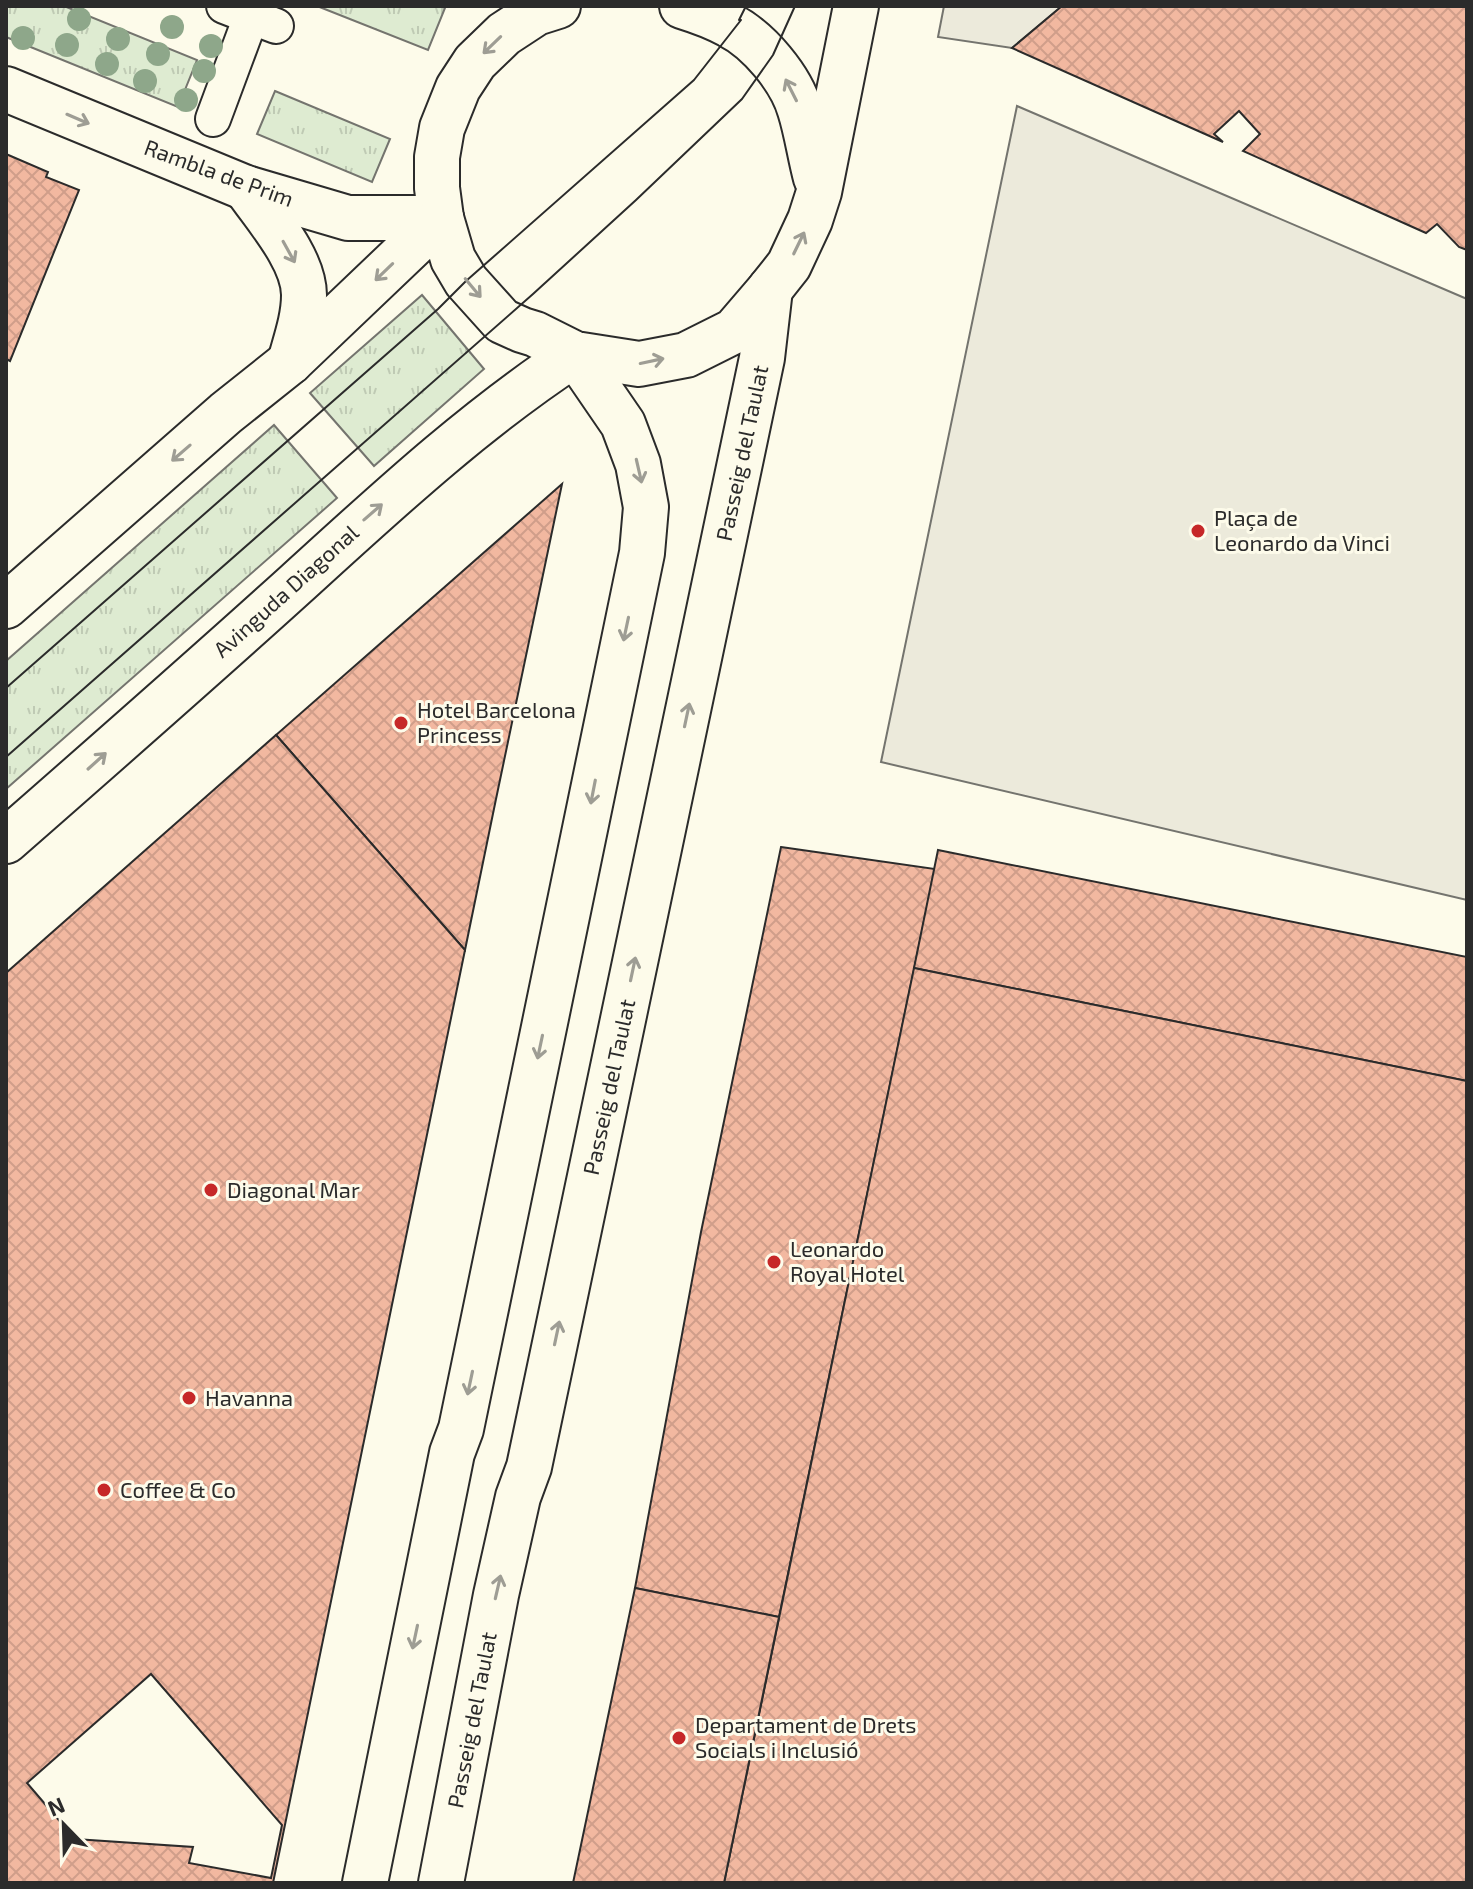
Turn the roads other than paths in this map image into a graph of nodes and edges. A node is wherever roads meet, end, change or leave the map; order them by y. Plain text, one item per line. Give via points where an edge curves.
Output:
1 (558, 6) edge
2 (682, 6) edge
3 (856, 6) edge
4 (251, 14) edge
5 (6, 89) edge
6 (213, 119) dead end
7 (246, 188) junction
8 (819, 192) junction
9 (441, 218) junction
10 (770, 289) junction
11 (575, 354) junction
12 (290, 362) junction
13 (6, 606) edge
14 (6, 841) edge
15 (365, 1883) edge
16 (441, 1883) edge

1 -> 9 main road via 504,34 458,88 437,157
8 -> 2 main road via 800,108 786,80 751,38
3 - 8 main road
4 - 6 street
5 -> 7 main road, Rambla de Prim
7 - 9 main road, Rambla de Prim via 348,218
7 -> 12 main road via 293,255 304,292
10 -> 8 main road via 789,265
9 -> 11 main road via 466,281 502,321
9 -> 12 main road
11 -> 10 main road via 639,364 686,355 734,331
16 -> 10 main road, Passeig del Taulat via 496,1595 529,1467 759,373
14 -> 11 main road, Avinguda Diagonal via 369,516 488,416
11 -> 15 main road via 623,424 638,464 646,507 642,553
12 -> 13 main road

